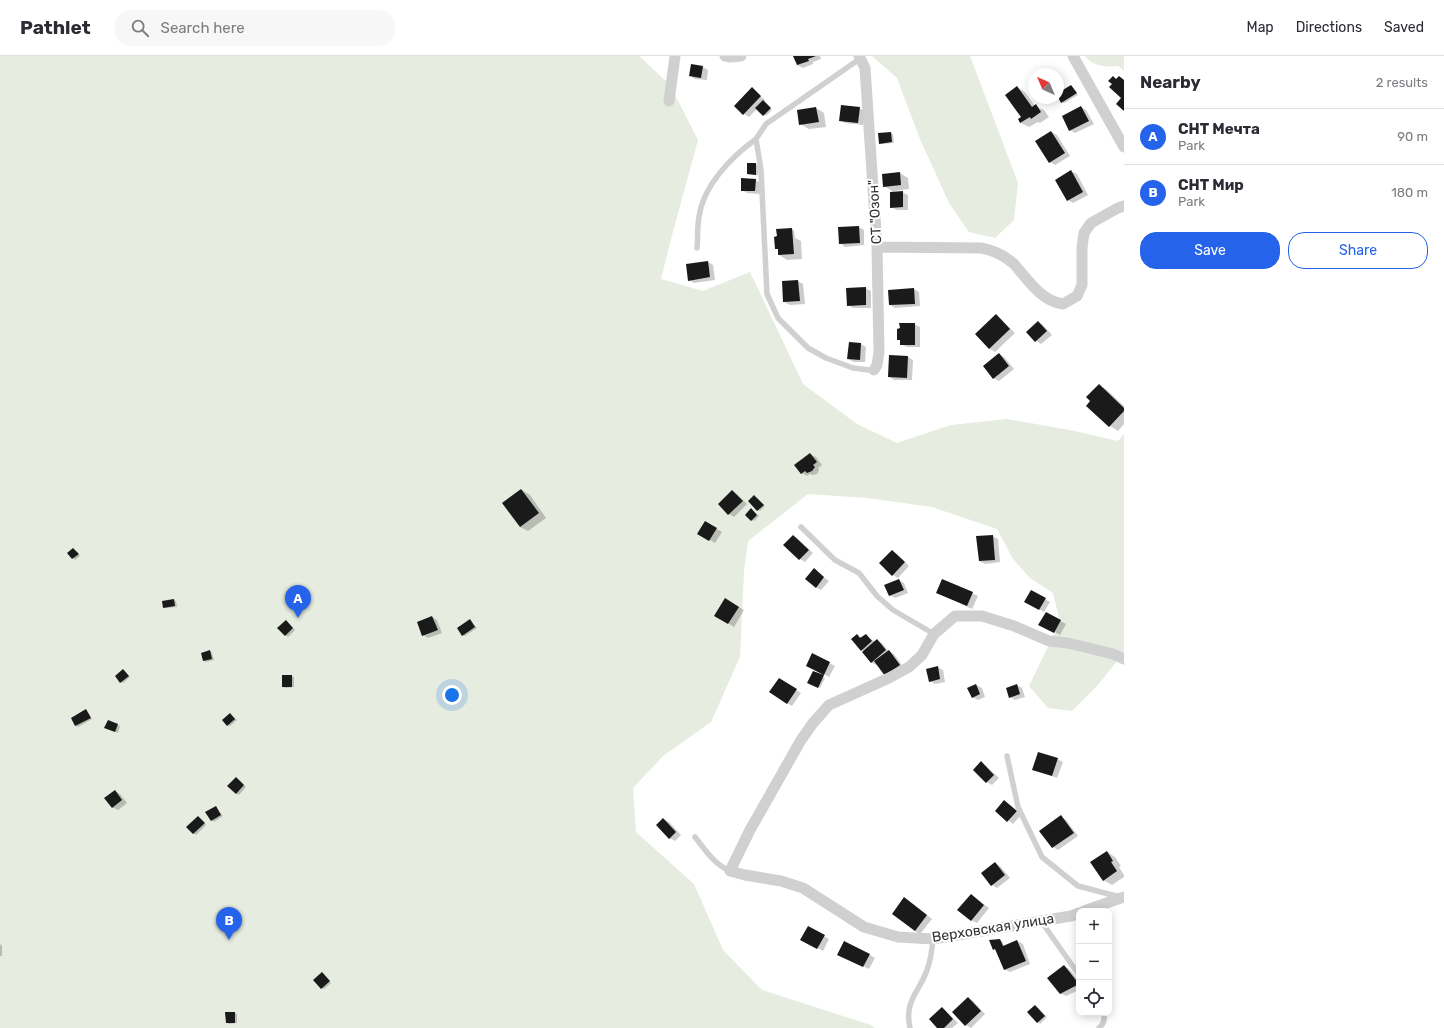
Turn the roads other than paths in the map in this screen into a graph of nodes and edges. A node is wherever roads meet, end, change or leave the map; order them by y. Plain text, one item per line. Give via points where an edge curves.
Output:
1 (674, 56) edge
2 (725, 56) edge
3 (741, 56) edge
4 (1073, 56) edge
5 (860, 57) edge
6 (669, 101) dead end
7 (756, 139) junction
8 (1124, 147) edge
9 (1124, 206) edge
10 (877, 247) junction
11 (697, 248) dead end
12 (874, 370) joint
13 (801, 527) dead end
14 (934, 634) junction
15 (1124, 659) edge
16 (1007, 756) dead end
17 (695, 837) dead end
18 (730, 872) junction
19 (1123, 897) edge
20 (1092, 908) edge
21 (1076, 914) edge
22 (1041, 921) junction
23 (933, 939) junction
24 (1076, 971) edge
25 (1104, 1016) edge
26 (910, 1028) edge
27 (1099, 1028) edge

1 - 6 street
2 - 3 street
4 - 8 street
5 - 7 lane via 766,124
5 - 10 street, СТ "Озон" via 865,68
7 - 11 lane via 740,150 705,194 699,217
7 - 12 lane via 761,170 767,294 778,318 808,348 826,358 853,368
9 - 10 street via 1091,223 1084,233 1082,285 1077,296 1063,304 1056,303 1042,294 1028,282 1013,263 992,250
10 - 12 street, СТ "Озон" via 879,352
13 - 14 lane via 835,560 859,573 877,596 893,610
14 - 15 street via 954,616 982,616 1049,641 1068,643
14 - 18 street via 922,655 909,667 829,705 812,723 750,830
16 - 19 lane via 1018,807 1042,857 1078,886
17 - 18 lane, Верховская улица via 720,867
18 - 23 street, Верховская улица via 781,881 803,888 864,927 898,937
19 - 20 street
21 - 22 street, Верховская улица
22 - 23 street, Верховская улица
22 - 24 lane
23 - 26 lane via 927,971 910,1004
25 - 27 lane

